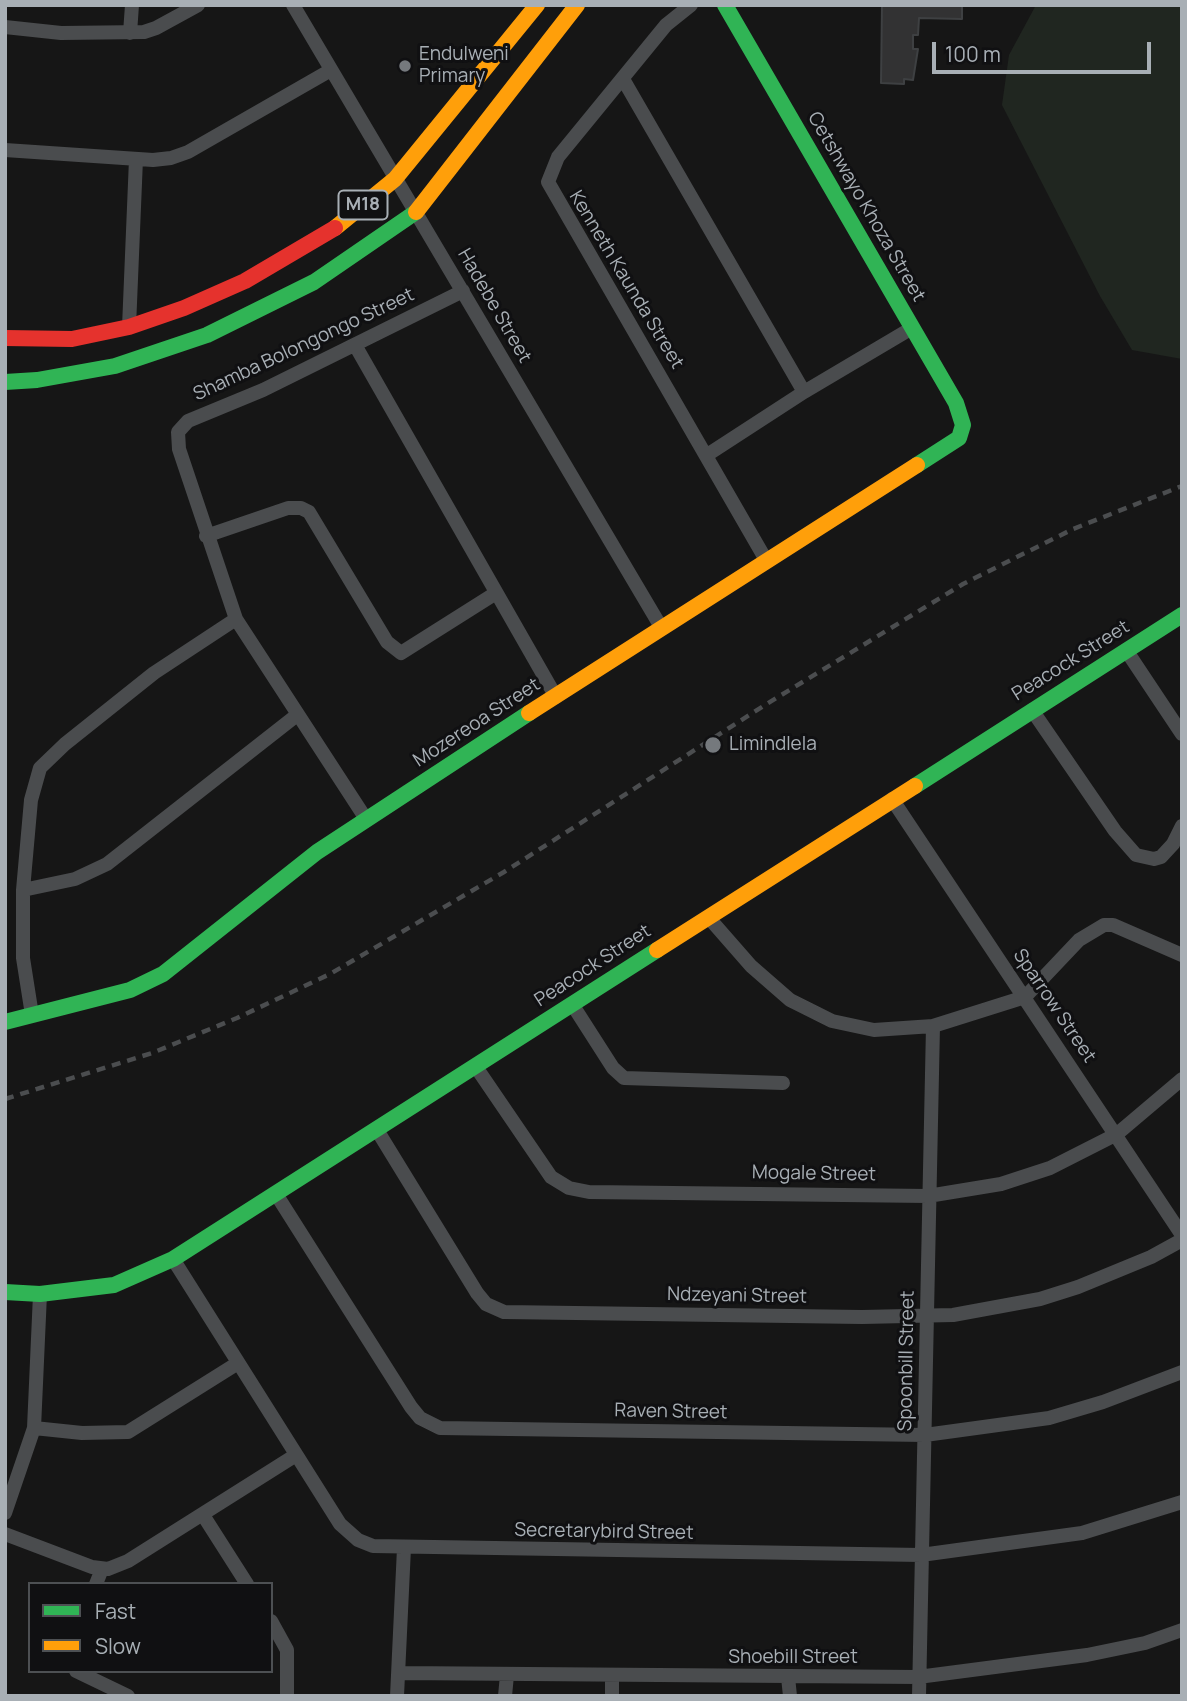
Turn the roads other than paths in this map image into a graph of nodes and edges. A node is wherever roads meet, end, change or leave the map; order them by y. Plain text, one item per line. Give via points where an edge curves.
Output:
1 (132, 5) edge
2 (198, 5) edge
3 (293, 5) edge
4 (537, 5) edge
5 (577, 5) edge
6 (691, 5) edge
7 (725, 5) edge
8 (5, 27) edge
9 (130, 33) junction
10 (331, 70) junction
11 (623, 79) junction
12 (5, 150) edge
13 (136, 159) junction
14 (395, 179) junction
15 (416, 212) junction
16 (463, 291) junction
17 (129, 327) junction
18 (912, 328) junction
19 (5, 338) edge
20 (355, 345) junction
21 (5, 382) edge
22 (804, 391) junction
23 (962, 432) joint
24 (707, 455) junction
25 (206, 536) junction
26 (766, 560) junction
27 (496, 593) junction
28 (1182, 615) edge
29 (236, 619) junction
30 (661, 627) junction
31 (1126, 650) junction
32 (556, 696) junction
33 (1032, 710) junction
34 (297, 715) junction
35 (1182, 734) edge
36 (892, 799) junction
37 (366, 819) junction
38 (1182, 826) edge
39 (23, 890) junction
40 (709, 918) junction
41 (1182, 955) edge
42 (1025, 997) junction
43 (572, 1004) junction
44 (32, 1015) junction
45 (5, 1022) edge
46 (933, 1026) junction
47 (476, 1067) junction
48 (1182, 1079) edge
49 (783, 1083) dead end
50 (377, 1130) junction
51 (1116, 1134) junction
52 (276, 1194) junction
53 (928, 1196) junction
54 (1182, 1238) edge
55 (173, 1259) junction
56 (5, 1292) edge
57 (40, 1294) junction
58 (927, 1316) junction
59 (238, 1363) junction
60 (1182, 1372) edge
61 (34, 1429) junction
62 (925, 1436) junction
63 (296, 1455) junction
64 (1182, 1502) edge
65 (5, 1513) edge
66 (203, 1515) junction
67 (5, 1534) edge
68 (404, 1548) junction
69 (921, 1555) junction
70 (102, 1569) junction
71 (97, 1582) edge
72 (246, 1582) edge
73 (273, 1625) edge
74 (1182, 1630) edge
75 (80, 1673) edge
76 (398, 1673) junction
77 (507, 1675) junction
78 (612, 1675) junction
79 (788, 1677) junction
80 (918, 1677) junction
81 (128, 1696) edge
82 (287, 1696) edge
83 (397, 1696) edge
84 (505, 1696) edge
85 (612, 1696) edge
86 (790, 1696) edge
87 (919, 1696) edge

1 - 9 street
2 - 9 street via 156,29
3 - 10 street, Hadebe Street
4 - 14 street, M18
5 - 15 street, M18
6 - 11 street, Kenneth Kaunda Street via 666,25
7 - 18 street, Cetshwayo Khoza Street
8 - 9 street
10 - 13 street via 188,152 171,158
10 - 14 street, Hadebe Street
11 - 22 street
11 - 24 street, Kenneth Kaunda Street via 558,157 548,182
12 - 13 street
13 - 17 street
14 - 15 street, Hadebe Street
14 - 17 street, M18 via 331,231 289,257 184,308
15 - 16 street, Hadebe Street
15 - 21 street, M18 via 314,282 207,335 115,366
16 - 20 street, Shamba Bolongongo Street
16 - 30 street, Hadebe Street
17 - 19 street, M18 via 72,339
18 - 22 street
18 - 23 street, Cetshwayo Khoza Street via 956,404
20 - 25 street, Shamba Bolongongo Street via 181,426 179,449
20 - 27 street
22 - 24 street
23 - 26 street, Mozereoa Street via 952,444
24 - 26 street, Kenneth Kaunda Street
25 - 27 street via 289,508 309,512 387,642 401,653
25 - 29 street, Shamba Bolongongo Street
26 - 30 street, Mozereoa Street
27 - 32 street
28 - 31 street, Peacock Street
29 - 34 street, Shamba Bolongongo Street
29 - 39 street via 154,673 40,768 31,800
30 - 32 street, Mozereoa Street
31 - 33 street, Peacock Street
31 - 35 street
32 - 37 street, Mozereoa Street
33 - 36 street, Peacock Street
33 - 38 street via 1136,855 1161,857
34 - 37 street, Shamba Bolongongo Street
34 - 39 street via 107,864 75,879
36 - 40 street, Peacock Street
36 - 42 street, Sparrow Street
37 - 44 street, Mozereoa Street via 298,865 149,983
39 - 44 street via 23,958
40 - 43 street, Peacock Street
40 - 46 street via 751,967 810,1012 874,1030
41 - 42 street via 1104,925 1079,940
42 - 46 street
42 - 51 street, Sparrow Street
43 - 47 street, Peacock Street
43 - 49 street via 612,1068 624,1078
44 - 45 street, Mozereoa Street
46 - 53 street, Spoonbill Street
47 - 50 street, Peacock Street
47 - 53 street, Mogale Street via 541,1166 569,1188 589,1192
48 - 51 street, Mogale Street
50 - 52 street, Peacock Street
50 - 58 street, Ndzeyani Street via 477,1293 494,1309 522,1313
51 - 53 street, Mogale Street via 1026,1177
51 - 54 street, Sparrow Street
52 - 55 street, Peacock Street
52 - 62 street, Raven Street via 411,1407 428,1424 455,1429
53 - 58 street, Spoonbill Street
54 - 58 street, Ndzeyani Street via 1121,1270 1040,1300
55 - 57 street, Peacock Street via 114,1285
55 - 59 street, Secretarybird Street
56 - 57 street, Peacock Street
57 - 61 street
58 - 62 street, Spoonbill Street
59 - 61 street via 128,1432
59 - 63 street, Secretarybird Street
60 - 62 street, Raven Street via 1049,1418
61 - 65 street
62 - 69 street, Spoonbill Street
63 - 66 street
63 - 68 street, Secretarybird Street via 348,1533 373,1546
64 - 69 street, Secretarybird Street via 1083,1534
66 - 70 street via 128,1561
66 - 72 street
67 - 70 street
68 - 69 street, Secretarybird Street
68 - 76 street
69 - 80 street, Spoonbill Street
70 - 71 street
73 - 82 street via 287,1650
74 - 80 street, Shoebill Street via 1087,1656
75 - 81 street
76 - 77 street, Shoebill Street
76 - 83 street
77 - 78 street, Shoebill Street
77 - 84 street
78 - 79 street, Shoebill Street
78 - 85 street
79 - 80 street, Shoebill Street
79 - 86 street
80 - 87 street, Spoonbill Street

